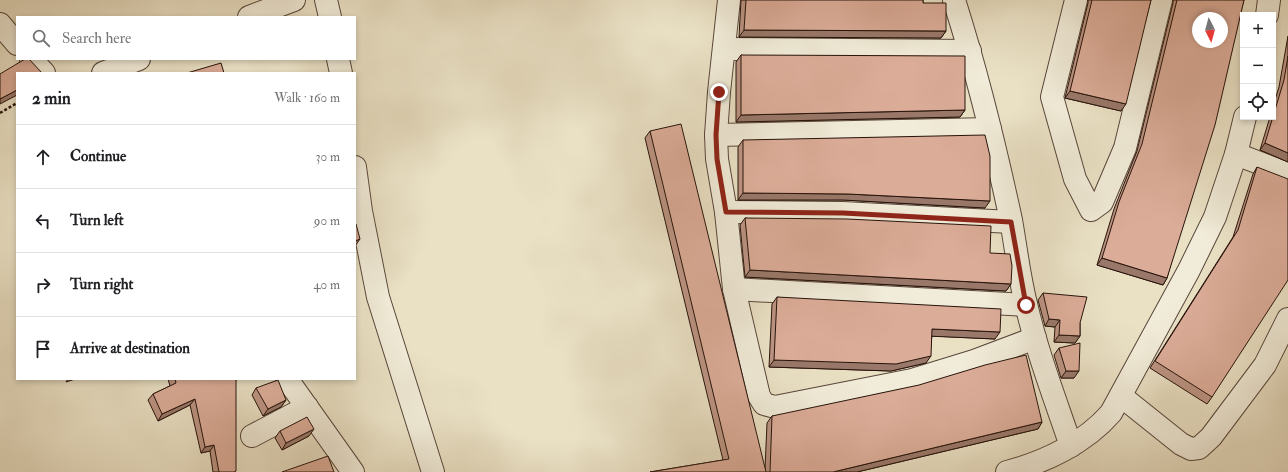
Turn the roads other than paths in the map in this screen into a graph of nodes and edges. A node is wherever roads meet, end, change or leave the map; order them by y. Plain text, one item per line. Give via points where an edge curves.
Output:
1 (294, 0) edge
2 (326, 0) edge
3 (729, 0) edge
4 (954, 0) edge
5 (1076, 0) edge
6 (1161, 0) edge
7 (1269, 0) edge
8 (1267, 12) edge
9 (252, 16) edge
10 (330, 16) edge
11 (0, 24) edge
12 (16, 43) edge
13 (724, 49) junction
14 (970, 51) junction
15 (32, 60) edge
16 (136, 60) edge
17 (338, 60) edge
18 (43, 72) edge
19 (106, 72) edge
20 (341, 72) edge
21 (1244, 120) edge
22 (990, 130) junction
23 (716, 135) junction
24 (1236, 154) junction
25 (356, 174) edge
26 (1288, 174) edge
27 (726, 212) junction
28 (1011, 222) junction
29 (734, 289) junction
30 (1026, 305) junction
31 (1288, 319) edge
32 (1035, 338) junction
33 (288, 380) edge
34 (1121, 396) junction
35 (307, 407) junction
36 (252, 436) dead end
37 (1071, 446) junction
38 (353, 472) edge
39 (433, 472) edge
40 (1007, 472) edge

1 - 9 street
2 - 10 street
3 - 13 street
4 - 14 street
5 - 6 street via 1052,97 1075,179 1090,210 1102,202 1125,148
7 - 8 street
11 - 12 street
13 - 14 street
13 - 23 street
14 - 22 street
15 - 18 street
16 - 19 street
17 - 20 street
21 - 24 street
22 - 23 street
22 - 28 street
23 - 27 street via 717,159
24 - 26 street
24 - 34 street via 1215,217 1190,270
25 - 39 street via 378,297
27 - 28 street via 843,213
27 - 29 street
28 - 30 street
29 - 30 street
29 - 32 street via 759,396 764,404 775,407 912,380 974,361
30 - 32 street
31 - 34 street via 1265,365 1200,448 1191,449 1181,444
32 - 37 street
33 - 35 street
34 - 37 street via 1102,424
35 - 36 street
35 - 38 street
37 - 40 street

